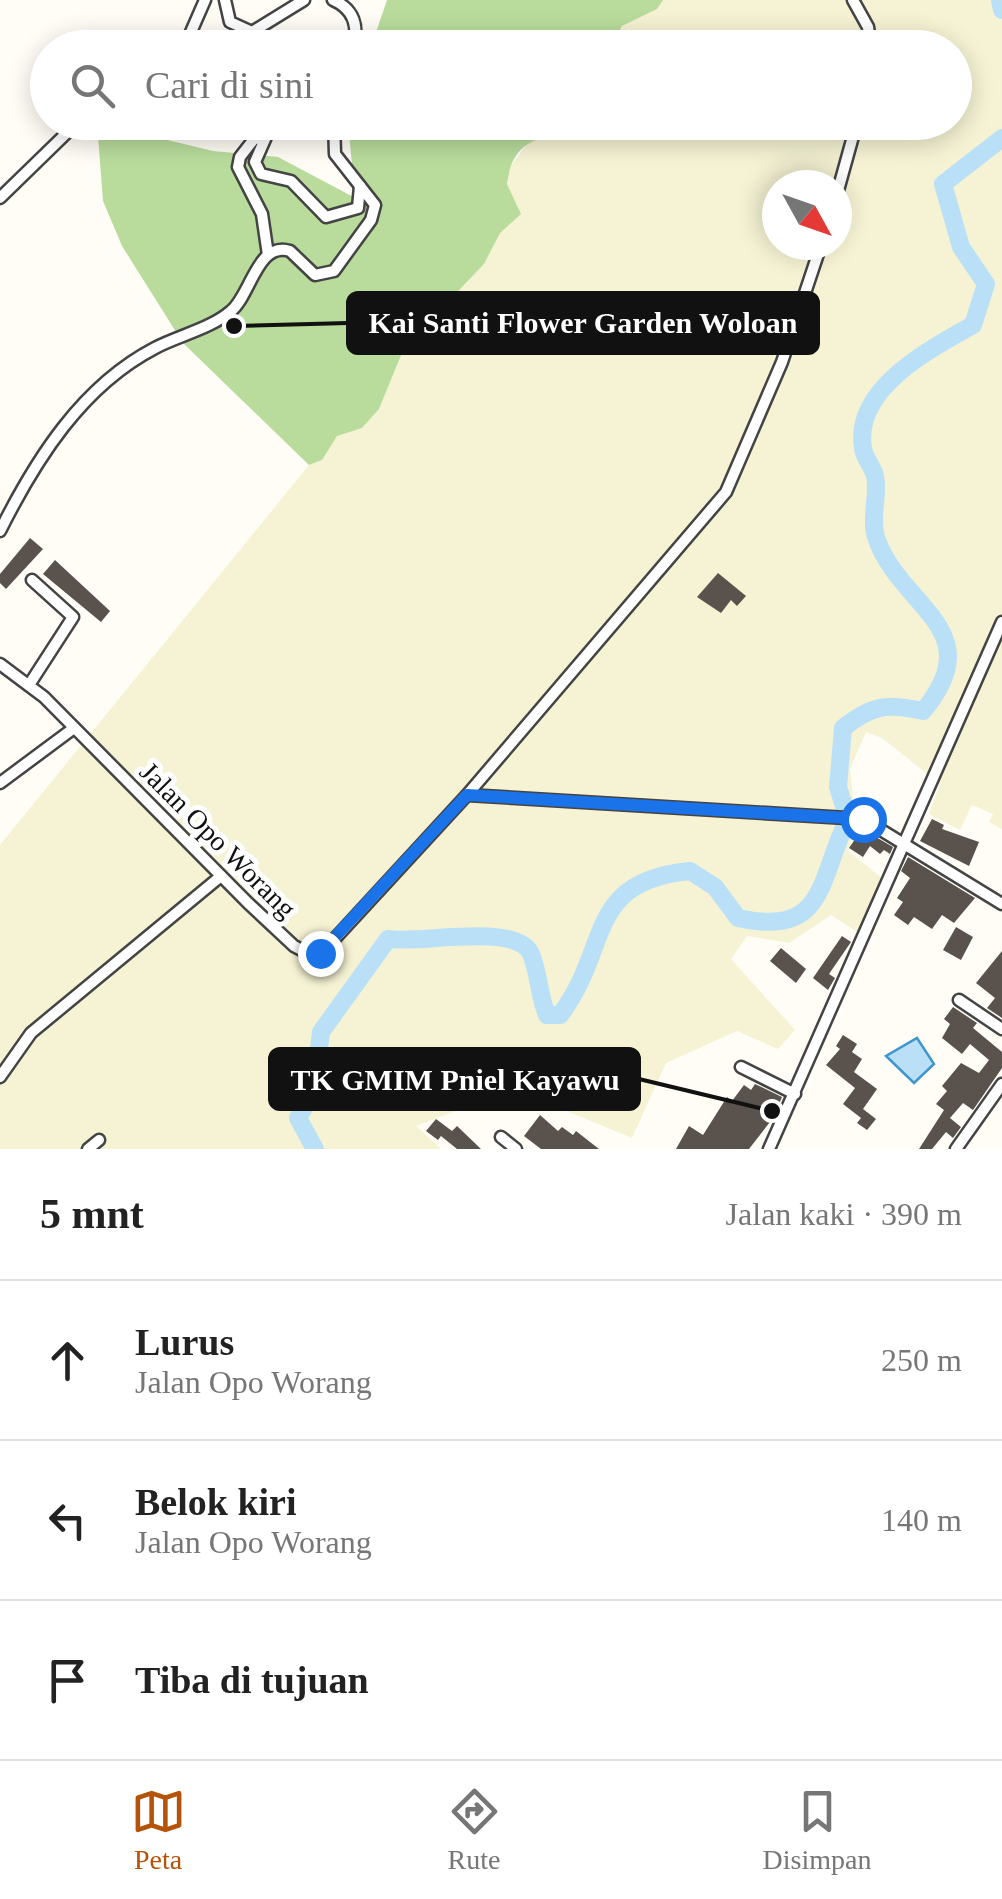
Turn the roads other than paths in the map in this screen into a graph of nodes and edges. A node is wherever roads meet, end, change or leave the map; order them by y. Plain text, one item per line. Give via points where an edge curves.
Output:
1 (205, 0) edge
2 (225, 0) edge
3 (304, 0) edge
4 (332, 0) edge
5 (852, 0) edge
6 (192, 30) edge
7 (248, 30) edge
8 (255, 30) edge
9 (354, 30) edge
10 (868, 30) edge
11 (60, 140) edge
12 (252, 140) edge
13 (264, 140) edge
14 (335, 140) edge
15 (852, 140) edge
16 (844, 170) edge
17 (360, 186) junction
18 (0, 198) edge
19 (268, 255) junction
20 (816, 260) edge
21 (0, 531) edge
22 (32, 580) dead end
23 (1002, 622) edge
24 (0, 664) edge
25 (29, 684) junction
26 (74, 728) junction
27 (0, 783) edge
28 (467, 795) junction
29 (905, 845) junction
30 (221, 876) junction
31 (1002, 904) edge
32 (959, 1000) dead end
33 (1002, 1030) edge
34 (741, 1066) dead end
35 (0, 1076) edge
36 (1002, 1084) edge
37 (795, 1094) junction
38 (500, 1137) dead end
39 (99, 1140) dead end
40 (88, 1149) edge
41 (516, 1149) edge
42 (769, 1149) edge
43 (956, 1149) edge

1 - 6 street
2 - 7 street via 230,22
3 - 8 street
4 - 9 street via 346,7
5 - 10 street
11 - 18 street
12 - 19 street via 238,168 262,214
13 - 17 street via 255,162 261,174 291,181 326,217 358,208
14 - 17 street via 335,154
15 - 16 street
17 - 19 street via 374,212 334,271 316,275 283,248
19 - 21 street via 229,314 154,348 101,382 22,486
20 - 28 street via 782,362 726,492
22 - 25 street via 73,617
23 - 29 street
24 - 25 street, Jalan Opo Worang
25 - 26 street, Jalan Opo Worang
26 - 27 street
26 - 30 street, Jalan Opo Worang
28 - 29 street via 863,819
28 - 30 street, Jalan Opo Worang via 313,956
29 - 31 street
29 - 37 street
30 - 35 street via 31,1034
32 - 33 street
34 - 37 street
36 - 43 street
37 - 42 street
38 - 41 street
39 - 40 street

